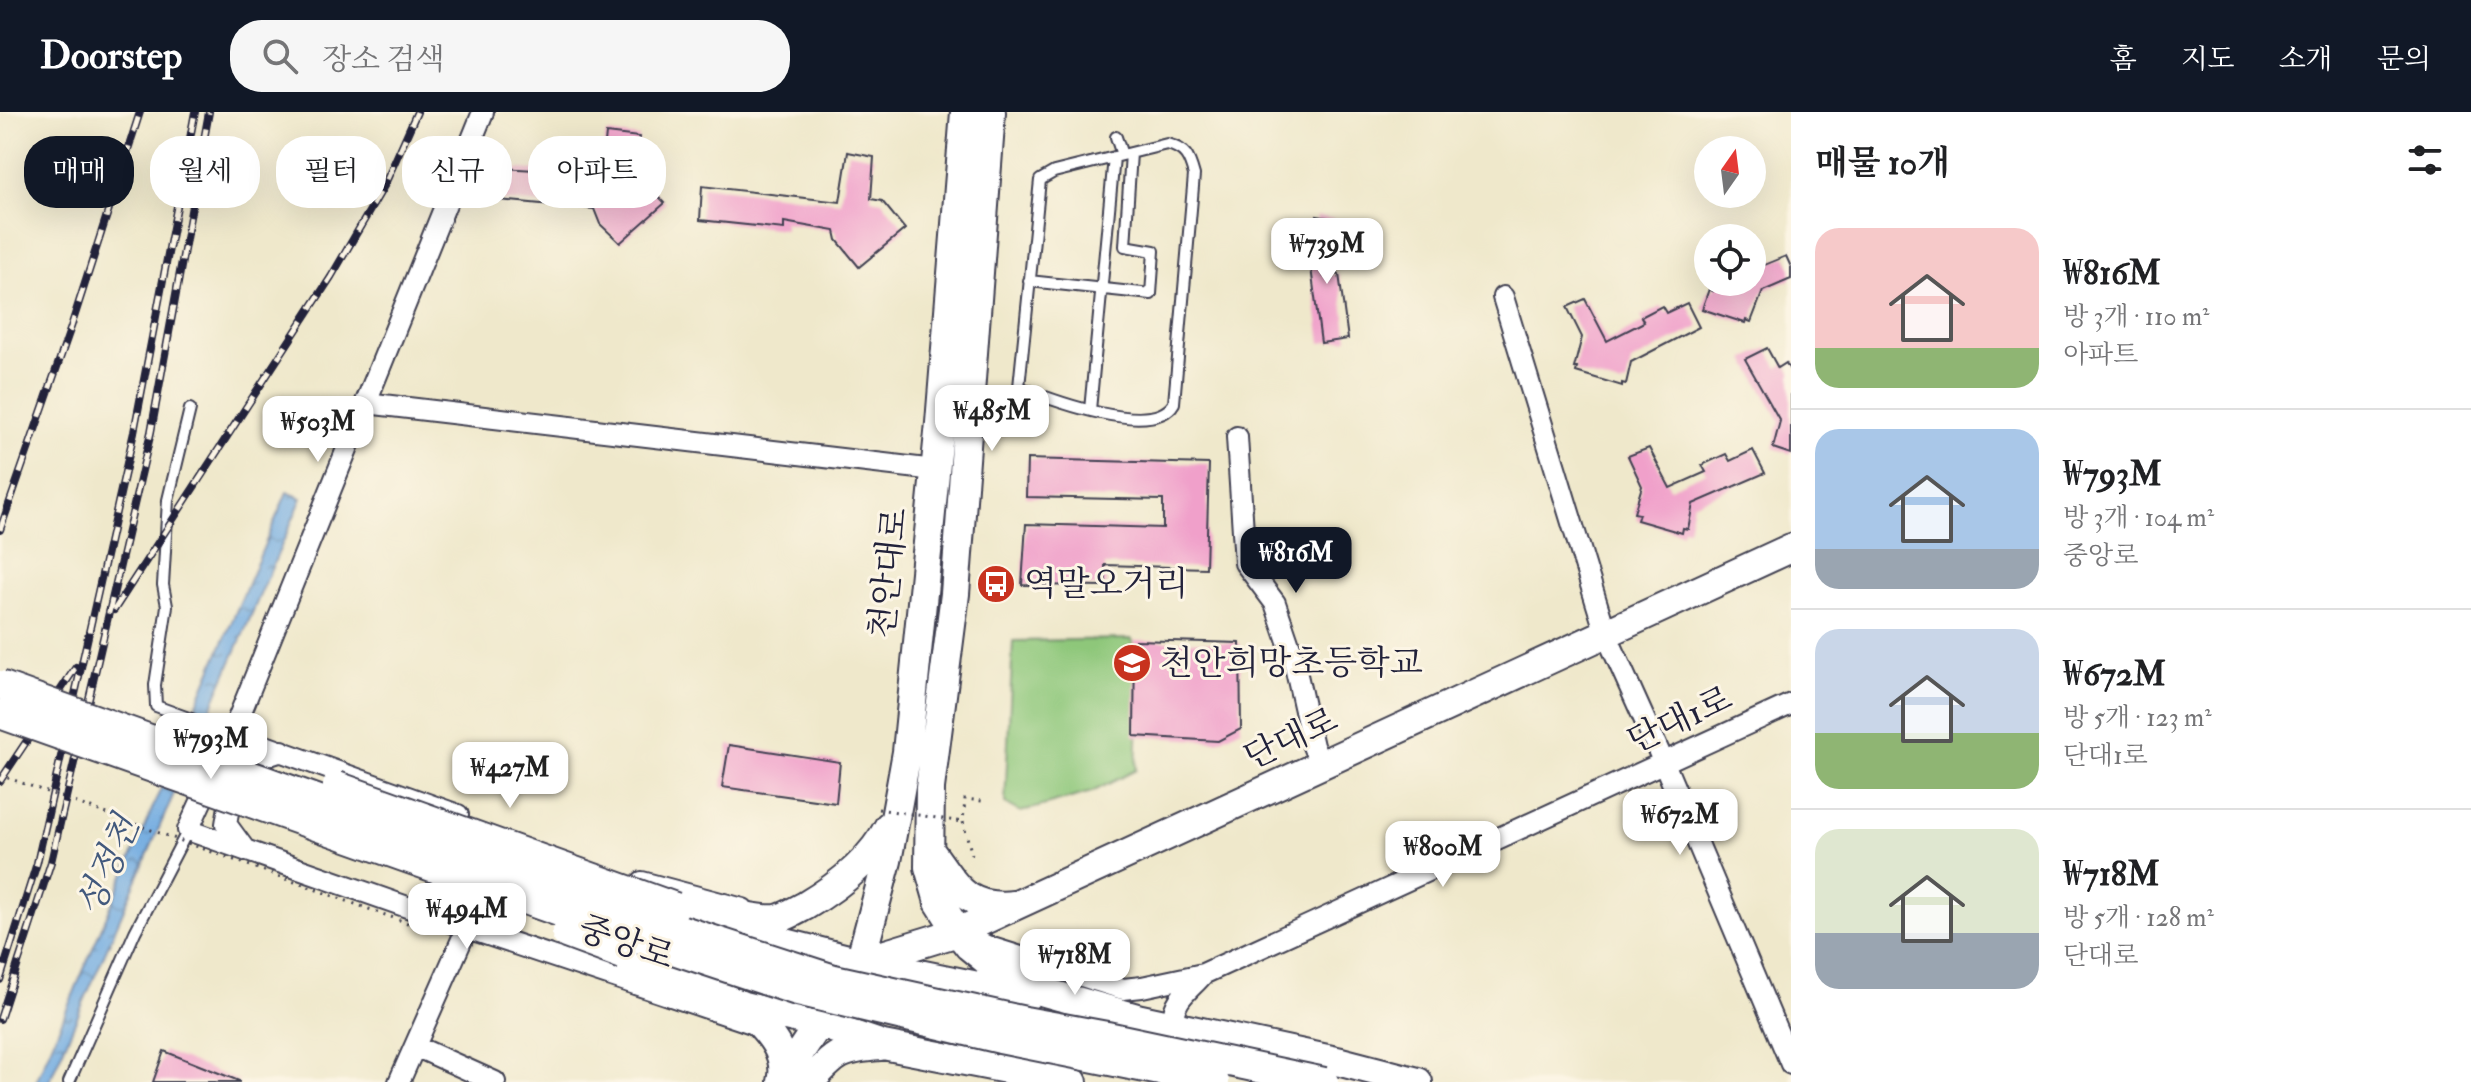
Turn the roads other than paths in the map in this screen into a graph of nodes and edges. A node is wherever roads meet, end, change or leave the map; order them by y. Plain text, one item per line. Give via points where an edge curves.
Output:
1 (483, 112) edge
2 (965, 112) edge
3 (991, 112) edge
4 (1116, 137) dead end
5 (1122, 155) junction
6 (1029, 281) junction
7 (1102, 288) junction
8 (1503, 297) dead end
9 (366, 403) junction
10 (190, 409) dead end
11 (1090, 410) junction
12 (1237, 437) dead end
13 (935, 470) junction
14 (1791, 548) edge
15 (1606, 634) junction
16 (0, 669) edge
17 (0, 685) edge
18 (1791, 704) edge
19 (0, 714) edge
20 (0, 731) edge
21 (232, 734) junction
22 (282, 751) junction
23 (1664, 763) junction
24 (1321, 765) junction
25 (233, 783) junction
26 (930, 788) junction
27 (887, 811) junction
28 (188, 830) junction
29 (245, 850) junction
30 (930, 850) junction
31 (1018, 904) junction
32 (675, 907) junction
33 (777, 919) junction
34 (467, 928) junction
35 (958, 932) junction
36 (860, 962) junction
37 (1203, 974) junction
38 (752, 1016) junction
39 (1144, 1020) junction
40 (820, 1024) junction
41 (1186, 1029) junction
42 (883, 1045) junction
43 (415, 1046) junction
44 (1791, 1064) edge
45 (69, 1082) edge
46 (399, 1082) edge
47 (495, 1082) edge
48 (784, 1082) edge
49 (809, 1082) edge
50 (1073, 1082) edge
51 (1215, 1082) edge
52 (1324, 1082) edge
53 (1418, 1082) edge

1 - 9 street
2 - 13 main road, 천안대로
3 - 26 main road, 천안대로 via 955,594
4 - 5 lane
5 - 6 lane via 1040,180
5 - 7 lane
5 - 7 lane via 1125,246 1154,251 1151,294
5 - 11 lane via 1167,144 1178,147 1188,155 1194,175 1174,403 1157,416 1112,416
6 - 7 lane
6 - 11 lane via 1019,387
7 - 11 lane
8 - 15 street
9 - 13 street
9 - 21 street
10 - 21 lane via 168,500 163,585 167,606 156,706
12 - 24 street via 1245,563 1275,603
13 - 27 main road, 천안대로 via 907,752
14 - 15 main road, 단대로
15 - 23 street
15 - 24 main road, 단대로
16 - 32 main road, bridge
17 - 52 main road, bridge via 655,921 834,979
18 - 23 street, 단대1로
19 - 51 main road, bridge via 797,991
20 - 38 main road, bridge via 623,955
21 - 22 street
21 - 25 street
21 - 28 street
22 - 25 street via 245,763
22 - 33 street via 654,886
23 - 37 street, 단대1로
23 - 44 street
24 - 31 main road, 단대로
25 - 29 street via 226,824
26 - 30 main road
26 - 36 main road via 890,903
27 - 33 main road via 882,840 855,870 828,893
27 - 36 main road, 천안대로 via 887,861
28 - 29 street, 중앙로
28 - 45 lane via 135,932
29 - 34 street, 중앙로
30 - 31 main road via 970,900 994,907
30 - 35 main road via 939,902
31 - 35 main road, 단대로
32 - 33 main road
32 - 36 main road
34 - 38 street, 중앙로
34 - 43 street
35 - 36 main road, 단대로
35 - 37 street via 989,947 1123,989
35 - 39 main road via 1002,973 1041,991
36 - 39 main road
36 - 40 main road, 천안대로
37 - 41 street via 1173,1010 1174,1019
38 - 40 main road
38 - 48 main road via 773,1038
39 - 41 main road
40 - 42 main road
40 - 48 main road
40 - 49 main road via 818,1057
41 - 53 main road
42 - 49 main road via 832,1057
42 - 50 main road
43 - 46 street
43 - 47 street

